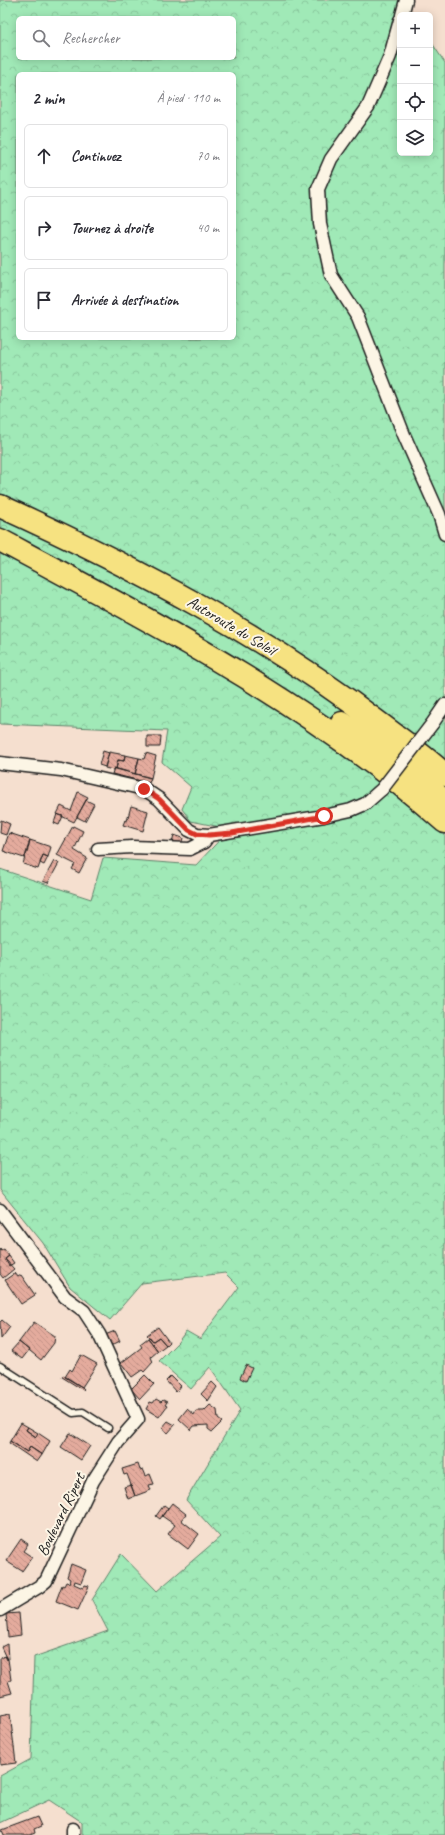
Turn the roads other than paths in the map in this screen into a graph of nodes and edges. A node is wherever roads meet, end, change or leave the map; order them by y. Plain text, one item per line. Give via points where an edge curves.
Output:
1 (406, 0) edge
2 (403, 12) edge
3 (397, 31) edge
4 (0, 506) edge
5 (0, 534) edge
6 (445, 534) edge
7 (0, 540) edge
8 (445, 705) edge
9 (0, 763) edge
10 (442, 771) edge
11 (445, 801) edge
12 (445, 822) edge
13 (209, 835) junction
14 (98, 849) dead end
15 (0, 1210) edge
16 (0, 1366) edge
17 (108, 1428) dead end
18 (0, 1609) edge

1 - 2 street
3 - 6 street via 390,56 368,107 331,159 318,188 320,224 331,274 358,317
4 - 10 highway, Autoroute du Soleil via 78,542 207,610 323,682
5 - 11 highway, Autoroute du Soleil via 85,573 210,639 274,678 376,747
7 - 12 highway via 222,662 329,732 413,794
8 - 13 street, bridge via 382,789 365,804 324,816
9 - 13 street via 61,770 144,789 159,799 189,830
13 - 14 street via 204,842 190,849 132,846
15 - 18 street, Boulevard Ripert via 65,1297 84,1311 99,1334 138,1419 118,1442 93,1481 46,1581
16 - 17 lane via 73,1412 83,1412

